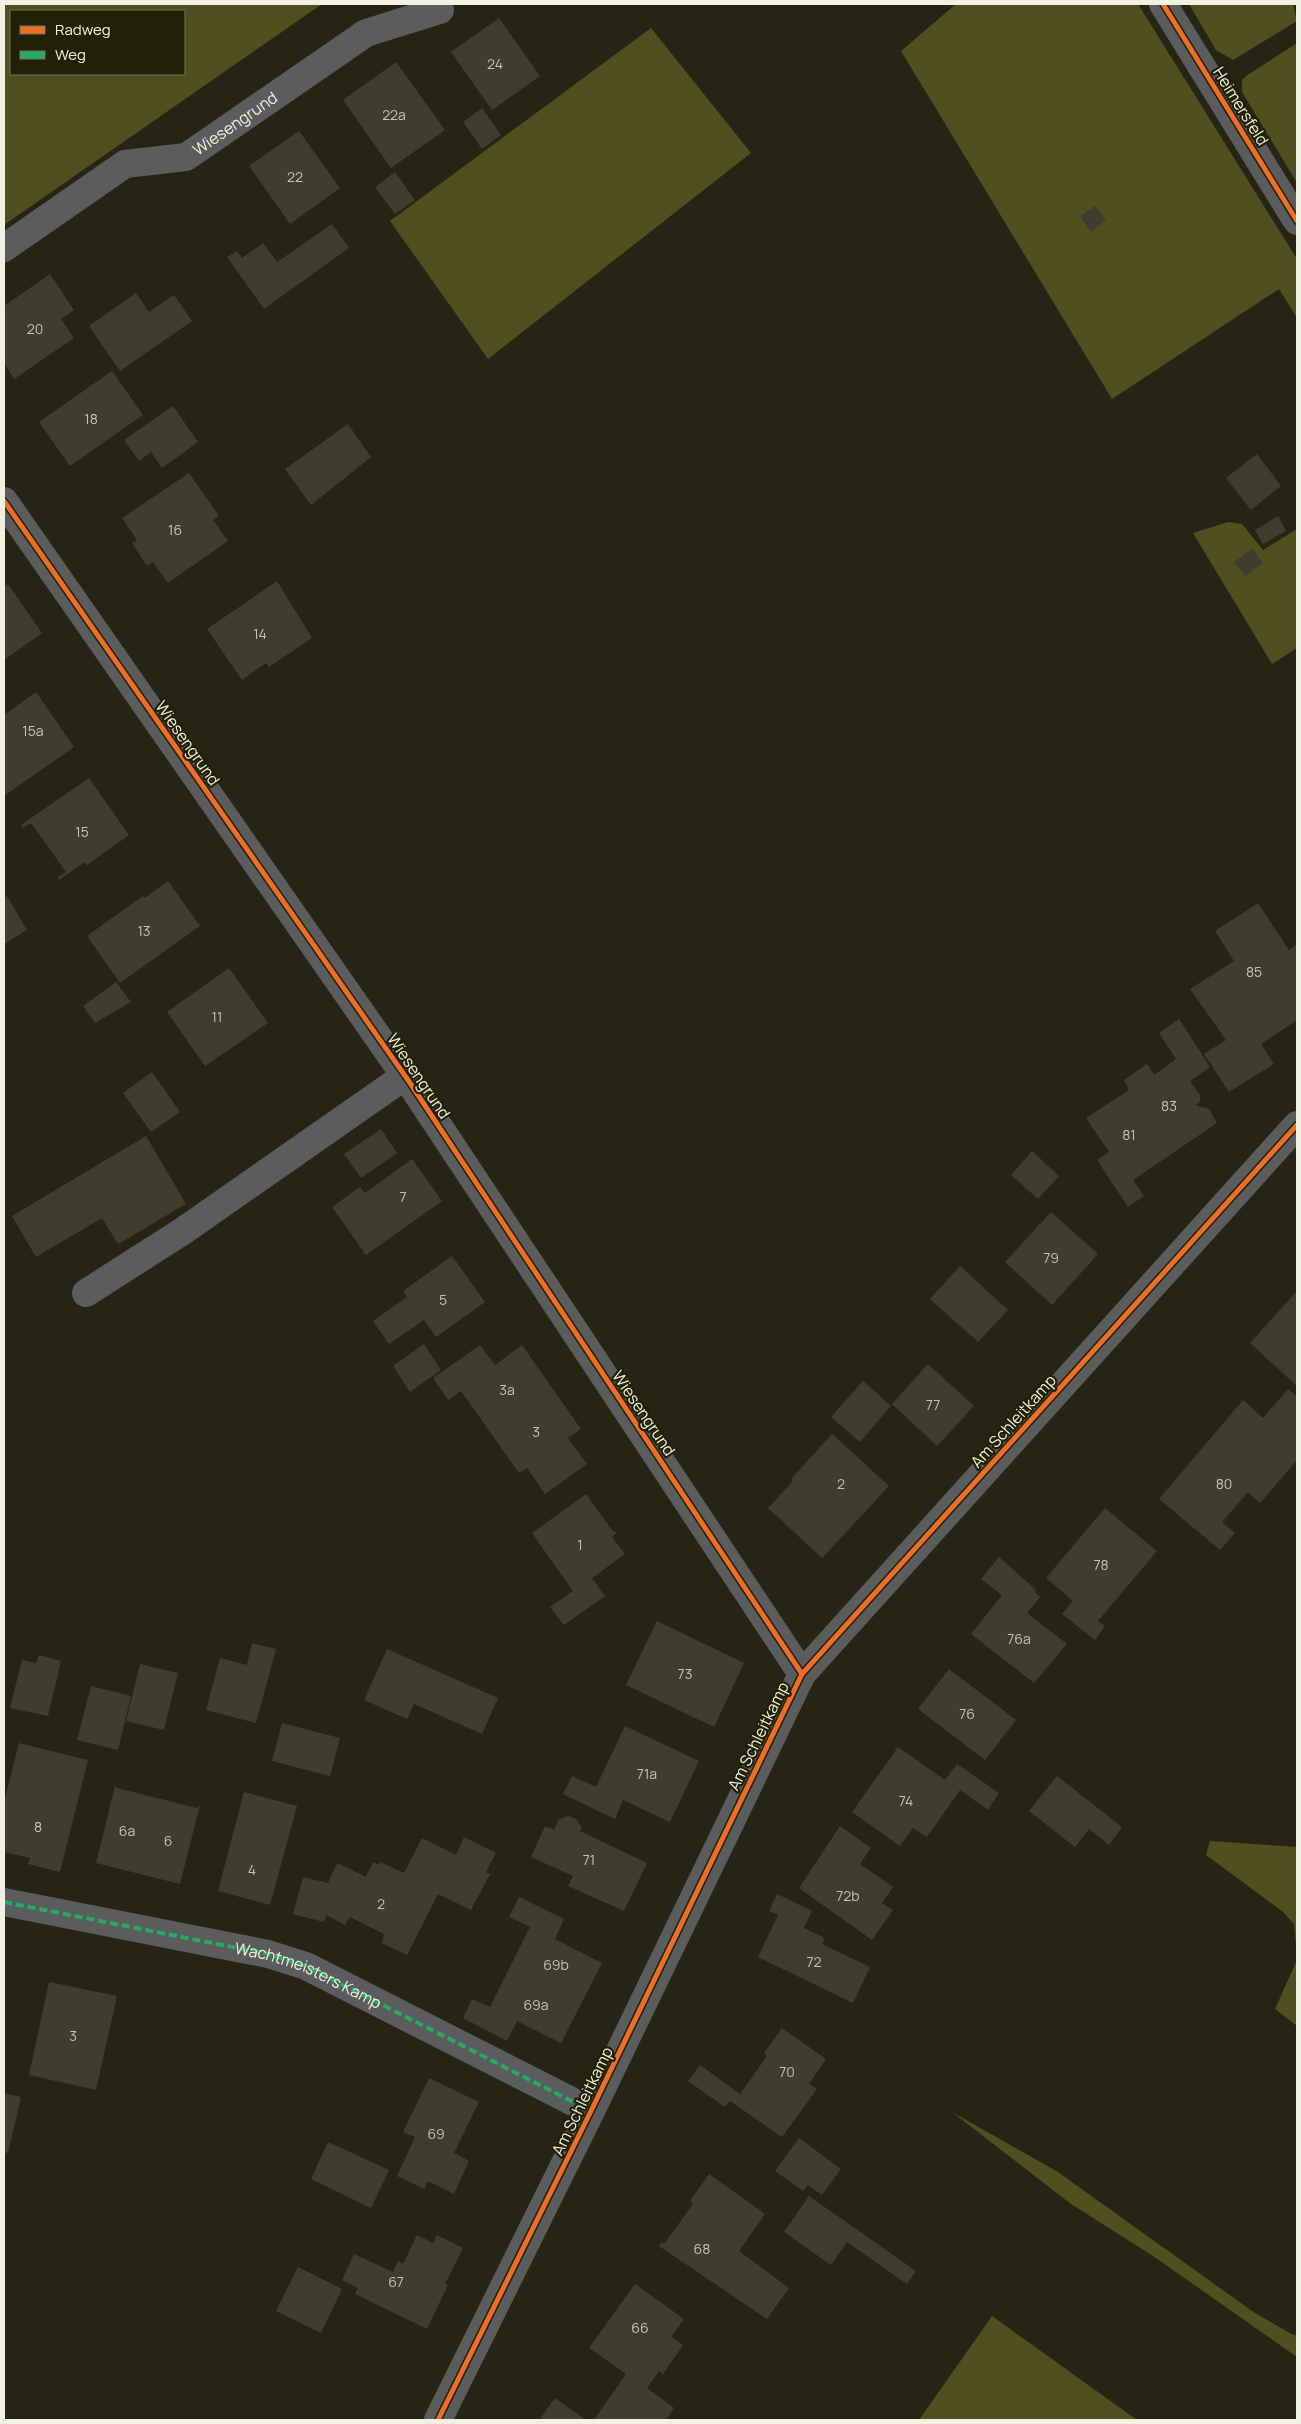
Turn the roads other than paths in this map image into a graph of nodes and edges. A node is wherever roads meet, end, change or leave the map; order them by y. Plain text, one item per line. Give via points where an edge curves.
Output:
1 (1163, 4) edge
2 (440, 10) dead end
3 (1297, 222) edge
4 (4, 248) edge
5 (4, 501) edge
6 (405, 1076) junction
7 (1297, 1125) edge
8 (86, 1292) dead end
9 (802, 1674) junction
10 (4, 1902) edge
11 (591, 2111) junction
12 (438, 2420) edge

1 - 3 street, Heimersfeld
2 - 4 street, Wiesengrund via 366,33 186,157 125,164
5 - 6 street, Wiesengrund
6 - 8 street via 184,1231
6 - 9 street, Wiesengrund
7 - 9 street, Am Schleitkamp
9 - 11 street, Am Schleitkamp
10 - 11 street, Wachtmeisters Kamp via 268,1954 306,1966
11 - 12 street, Am Schleitkamp

